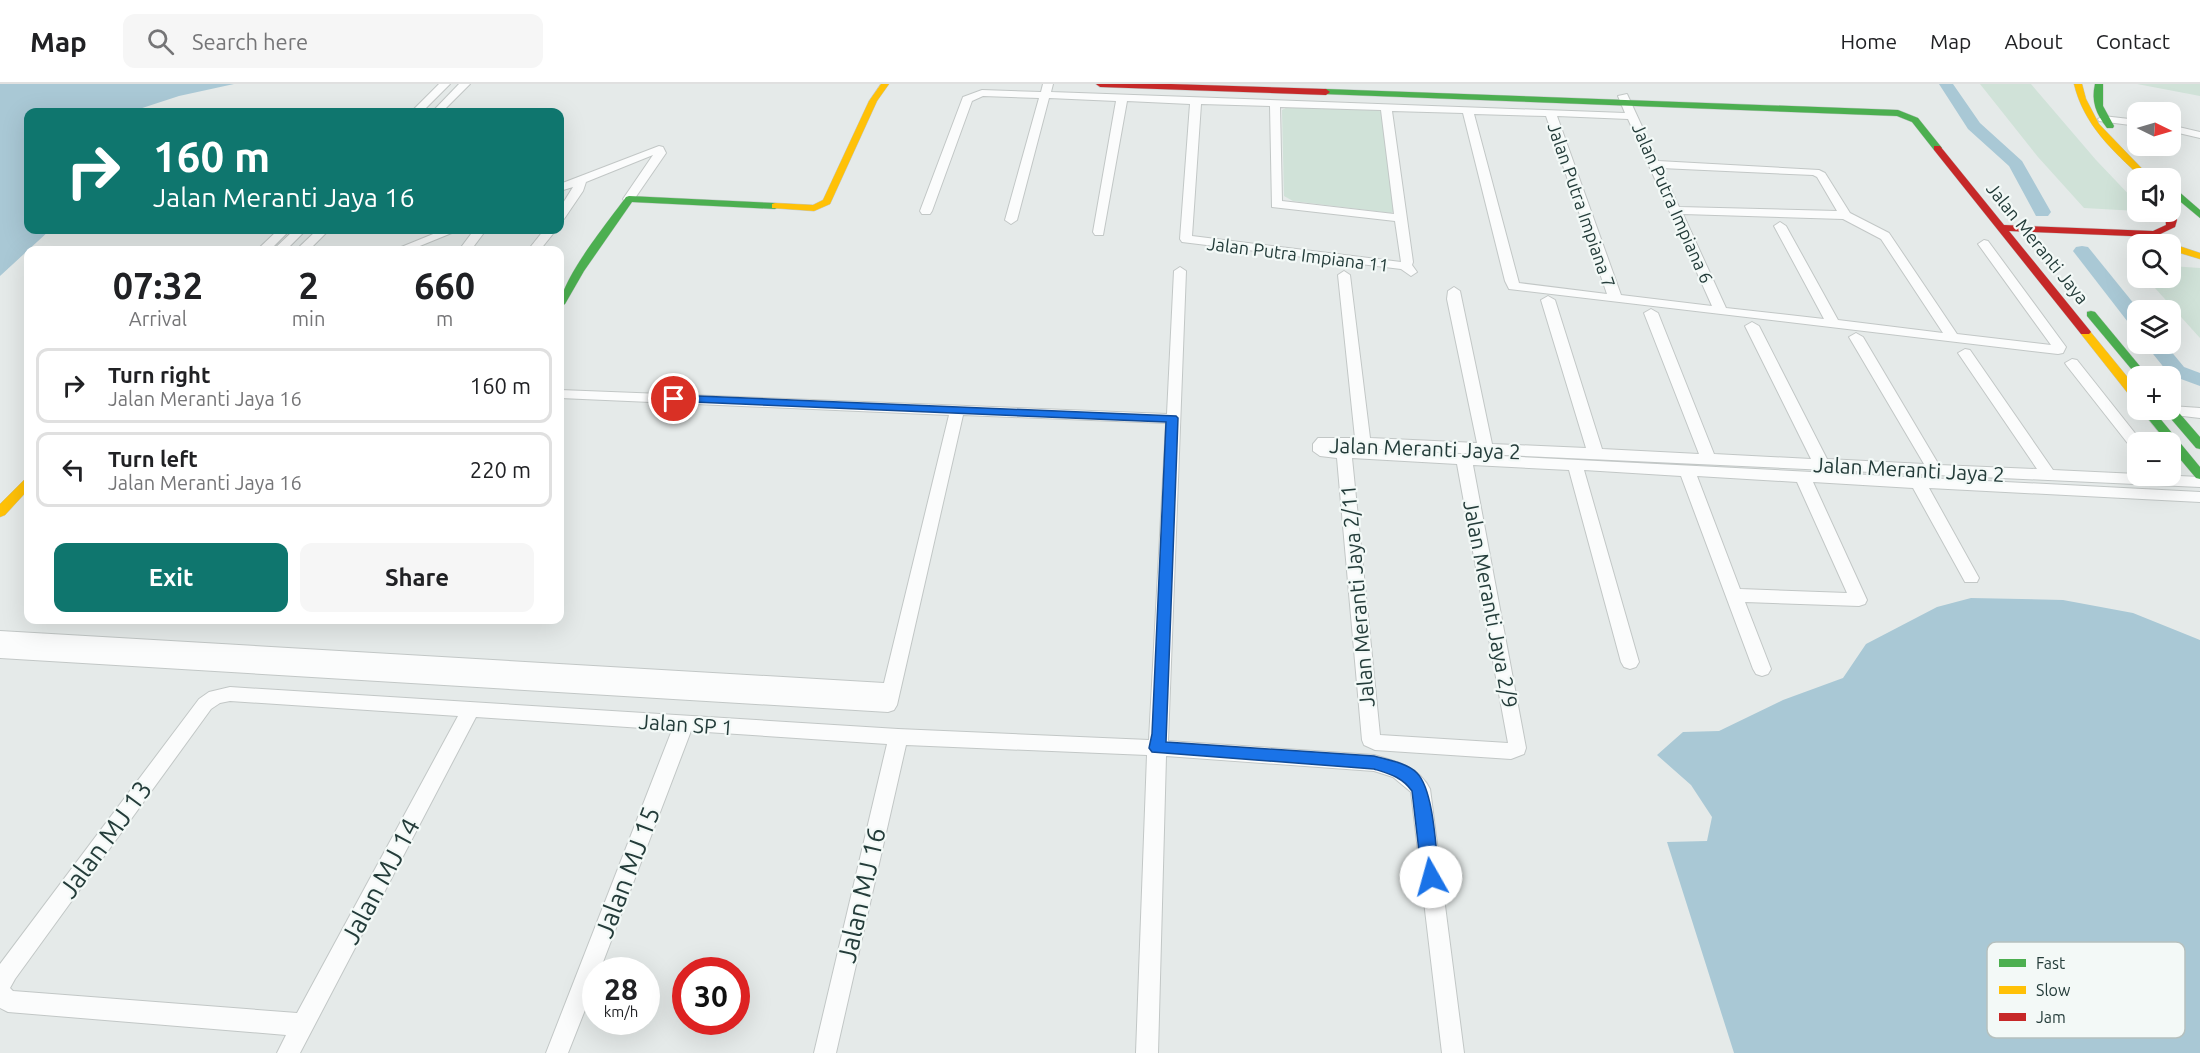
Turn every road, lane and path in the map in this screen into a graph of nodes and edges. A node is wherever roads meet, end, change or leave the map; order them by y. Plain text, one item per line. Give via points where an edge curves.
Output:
1 (430, 84) edge
2 (445, 84) edge
3 (465, 84) edge
4 (885, 84) edge
5 (1100, 84) edge
6 (1281, 84) edge
7 (2078, 84) edge
8 (2099, 84) edge
9 (1046, 90) edge
10 (1339, 95) junction
11 (1122, 98) junction
12 (1625, 99) junction
13 (1196, 100) junction
14 (1275, 104) junction
15 (1386, 107) junction
16 (412, 108) edge
17 (414, 108) edge
18 (441, 108) edge
19 (1468, 110) junction
20 (1550, 112) junction
21 (1633, 116) junction
22 (2103, 119) junction
23 (2127, 122) edge
24 (2181, 131) edge
25 (2200, 135) edge
26 (1655, 164) junction
27 (2137, 168) edge
28 (2152, 168) edge
29 (581, 180) junction
30 (564, 186) edge
31 (2181, 197) edge
32 (629, 200) junction
33 (564, 210) edge
34 (1676, 210) junction
35 (926, 211) dead end
36 (2181, 212) edge
37 (1845, 215) junction
38 (2200, 215) edge
39 (1402, 218) junction
40 (1011, 220) dead end
41 (2171, 222) edge
42 (1780, 226) dead end
43 (2200, 230) edge
44 (1099, 232) dead end
45 (280, 234) edge
46 (296, 234) edge
47 (319, 234) edge
48 (442, 234) edge
49 (547, 234) edge
50 (2018, 235) junction
51 (2127, 242) edge
52 (1984, 244) dead end
53 (267, 246) edge
54 (283, 246) edge
55 (306, 246) edge
56 (411, 246) edge
57 (537, 246) edge
58 (2181, 250) edge
59 (2200, 256) edge
60 (1180, 270) dead end
61 (1344, 275) dead end
62 (1454, 295) dead end
63 (564, 297) edge
64 (1615, 298) junction
65 (1548, 300) dead end
66 (2085, 306) dead end
67 (1721, 311) junction
68 (1651, 313) dead end
69 (1833, 324) junction
70 (1752, 326) dead end
71 (1856, 337) dead end
72 (1953, 338) junction
73 (1965, 354) dead end
74 (2072, 363) dead end
75 (2135, 366) edge
76 (2127, 383) edge
77 (564, 394) edge
78 (957, 411) junction
79 (2181, 411) edge
80 (2200, 413) edge
81 (1172, 418) junction
82 (2155, 420) edge
83 (2179, 420) edge
84 (2127, 433) edge
85 (1363, 443) junction
86 (2200, 445) edge
87 (1486, 450) junction
88 (1344, 453) junction
89 (1596, 455) junction
90 (1464, 459) junction
91 (1709, 460) junction
92 (1655, 463) junction
93 (1575, 464) junction
94 (1822, 465) junction
95 (1687, 470) junction
96 (1935, 470) junction
97 (1878, 473) junction
98 (1802, 475) junction
99 (2049, 475) junction
100 (2200, 475) edge
101 (2096, 478) junction
102 (2127, 478) edge
103 (24, 480) edge
104 (2181, 480) edge
105 (1918, 482) junction
106 (2200, 482) edge
107 (2105, 492) junction
108 (23, 493) edge
109 (0, 495) edge
110 (2200, 497) edge
111 (0, 512) edge
112 (1971, 578) dead end
113 (1735, 595) junction
114 (0, 638) edge
115 (0, 651) edge
116 (1630, 662) dead end
117 (1762, 669) dead end
118 (215, 697) joint
119 (889, 698) junction
120 (471, 709) junction
121 (684, 724) junction
122 (898, 737) junction
123 (1157, 748) junction
124 (1517, 748) joint
125 (0, 986) edge
126 (0, 993) edge
127 (303, 1025) junction
128 (288, 1053) edge
129 (557, 1053) edge
130 (825, 1053) edge
131 (1147, 1053) edge
132 (1453, 1053) edge

1 - 16 street
2 - 17 street
3 - 18 street
4 - 32 street via 873,101 827,202 822,205 814,208
5 - 10 street
6 - 10 street
7 - 27 street via 2086,114
8 - 22 street via 2097,100
9 - 11 street
9 - 35 street via 982,93 967,99
9 - 40 street
10 - 12 street
10 - 14 street
10 - 15 street
11 - 13 street
11 - 44 street
12 - 21 street, Jalan Putra Impiana 6
12 - 50 street, Jalan Meranti Jaya via 1887,104 1929,119
13 - 14 street
13 - 39 street, Jalan Putra Impiana 11 via 1186,239 1408,269
14 - 39 street via 1276,204
15 - 19 street
15 - 39 street
19 - 20 street
19 - 64 street via 1514,286
20 - 21 street
20 - 64 street, Jalan Putra Impiana 7
21 - 26 street, Jalan Putra Impiana 6
22 - 23 street
22 - 28 street
24 - 25 street
26 - 34 street, Jalan Putra Impiana 6
26 - 37 street via 1815,172 1821,175
29 - 30 street
29 - 32 street via 659,149 655,165
29 - 33 street
31 - 38 street
32 - 63 street
34 - 37 street
34 - 67 street, Jalan Putra Impiana 6
36 - 43 street
37 - 72 street via 1885,236
41 - 50 street via 2170,227 2154,234
42 - 69 street
45 - 53 street
46 - 54 street
47 - 55 street
48 - 56 street
49 - 57 street
50 - 51 street
50 - 76 street, Jalan Meranti Jaya
52 - 72 street via 2059,347 2058,350
58 - 59 street
60 - 81 street
61 - 85 street
62 - 87 street
64 - 67 street
65 - 89 street
66 - 75 street, Jalan Meranti Jaya
67 - 69 street
68 - 91 street
69 - 72 street
70 - 94 street
71 - 96 street
73 - 99 street
74 - 84 street
77 - 78 street
78 - 81 street
78 - 119 street
79 - 80 street
81 - 123 street
82 - 100 street
83 - 86 street
85 - 87 street, Jalan Meranti Jaya 2
85 - 88 street, Jalan Meranti Jaya 2 via 1320,444 1323,452
87 - 89 street, Jalan Meranti Jaya 2
88 - 90 street, Jalan Meranti Jaya 2
88 - 124 street, Jalan Meranti Jaya 2/11 via 1371,740
89 - 92 street, Jalan Meranti Jaya 2
90 - 93 street, Jalan Meranti Jaya 2
90 - 124 street, Jalan Meranti Jaya 2/9
91 - 92 street, Jalan Meranti Jaya 2
91 - 94 street, Jalan Meranti Jaya 2
92 - 93 street, Jalan Meranti Jaya 2
92 - 95 street, Jalan Meranti Jaya 2
93 - 116 street
94 - 97 street, Jalan Meranti Jaya 2
95 - 98 street, Jalan Meranti Jaya 2
95 - 113 street
96 - 97 street, Jalan Meranti Jaya 2
96 - 99 street, Jalan Meranti Jaya 2
97 - 98 street, Jalan Meranti Jaya 2
97 - 105 street, Jalan Meranti Jaya 2
98 - 113 street via 1859,600
99 - 101 street, Jalan Meranti Jaya 2
101 - 102 street, Jalan Meranti Jaya 2
101 - 107 street
103 - 109 street
104 - 106 street, Jalan Meranti Jaya 2
105 - 107 street, Jalan Meranti Jaya 2
105 - 112 street
107 - 110 street, Jalan Meranti Jaya 2
108 - 111 street
113 - 117 street
114 - 119 street
115 - 119 street
118 - 120 street, Jalan SP 1 via 230,694
118 - 125 street, Jalan MJ 13 via 205,704
120 - 121 street, Jalan SP 1
120 - 127 street, Jalan MJ 14
121 - 122 street, Jalan SP 1
121 - 129 street, Jalan MJ 15
122 - 123 street, Jalan SP 1
122 - 130 street, Jalan MJ 16
123 - 131 street
123 - 132 street, Jalan SP 1 via 1374,763 1411,776 1420,789
126 - 127 street via 8,1001
127 - 128 street, Jalan MJ 14

